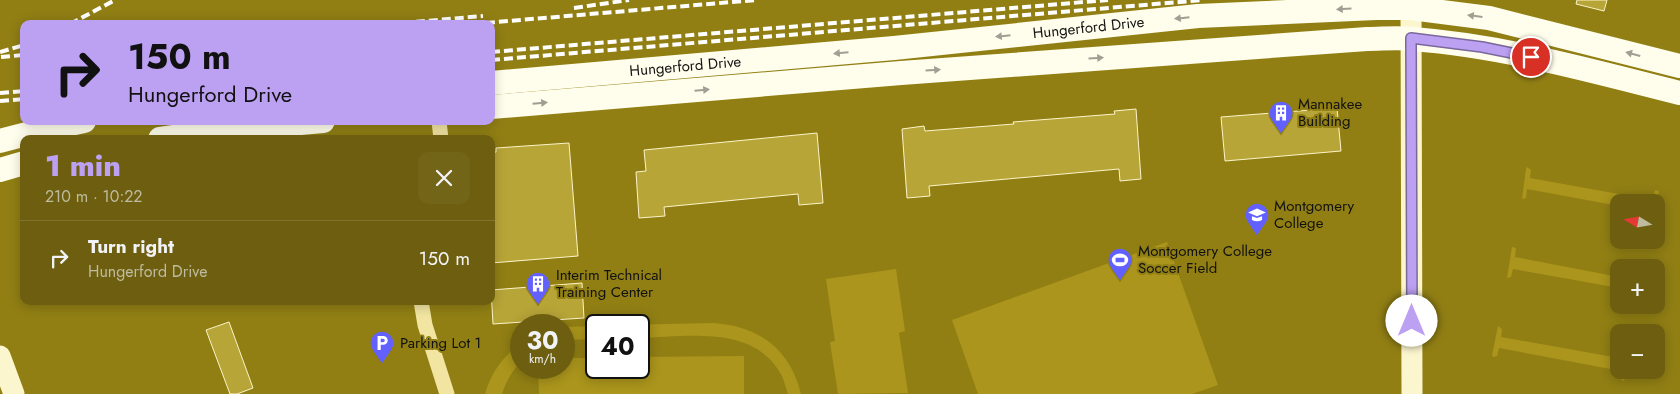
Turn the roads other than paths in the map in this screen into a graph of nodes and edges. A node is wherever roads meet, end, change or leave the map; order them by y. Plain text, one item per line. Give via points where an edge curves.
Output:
1 (1411, 8) junction
2 (1411, 38) junction
3 (899, 48) junction
4 (1680, 66) edge
5 (901, 73) junction
6 (495, 83) edge
7 (1680, 93) edge
8 (495, 107) edge
9 (66, 125) edge
10 (276, 125) edge
11 (23, 135) edge
12 (193, 135) edge
13 (20, 136) edge
14 (0, 141) edge
15 (20, 164) edge
16 (0, 170) edge
17 (422, 305) edge
18 (0, 356) edge
19 (14, 394) edge
20 (447, 394) edge
21 (1412, 394) edge

1 - 2 street
1 -> 3 main road, Hungerford Drive via 1198,16
4 -> 1 main road, Hungerford Drive via 1489,18
5 -> 2 main road, Hungerford Drive
2 - 7 main road, Hungerford Drive via 1513,53
2 - 21 street
3 - 5 main road
3 -> 6 main road, Hungerford Drive
8 -> 5 main road, Hungerford Drive
9 - 11 main road
10 - 12 main road
13 - 14 main road
15 - 16 main road
17 - 20 street via 425,325
18 - 19 street

